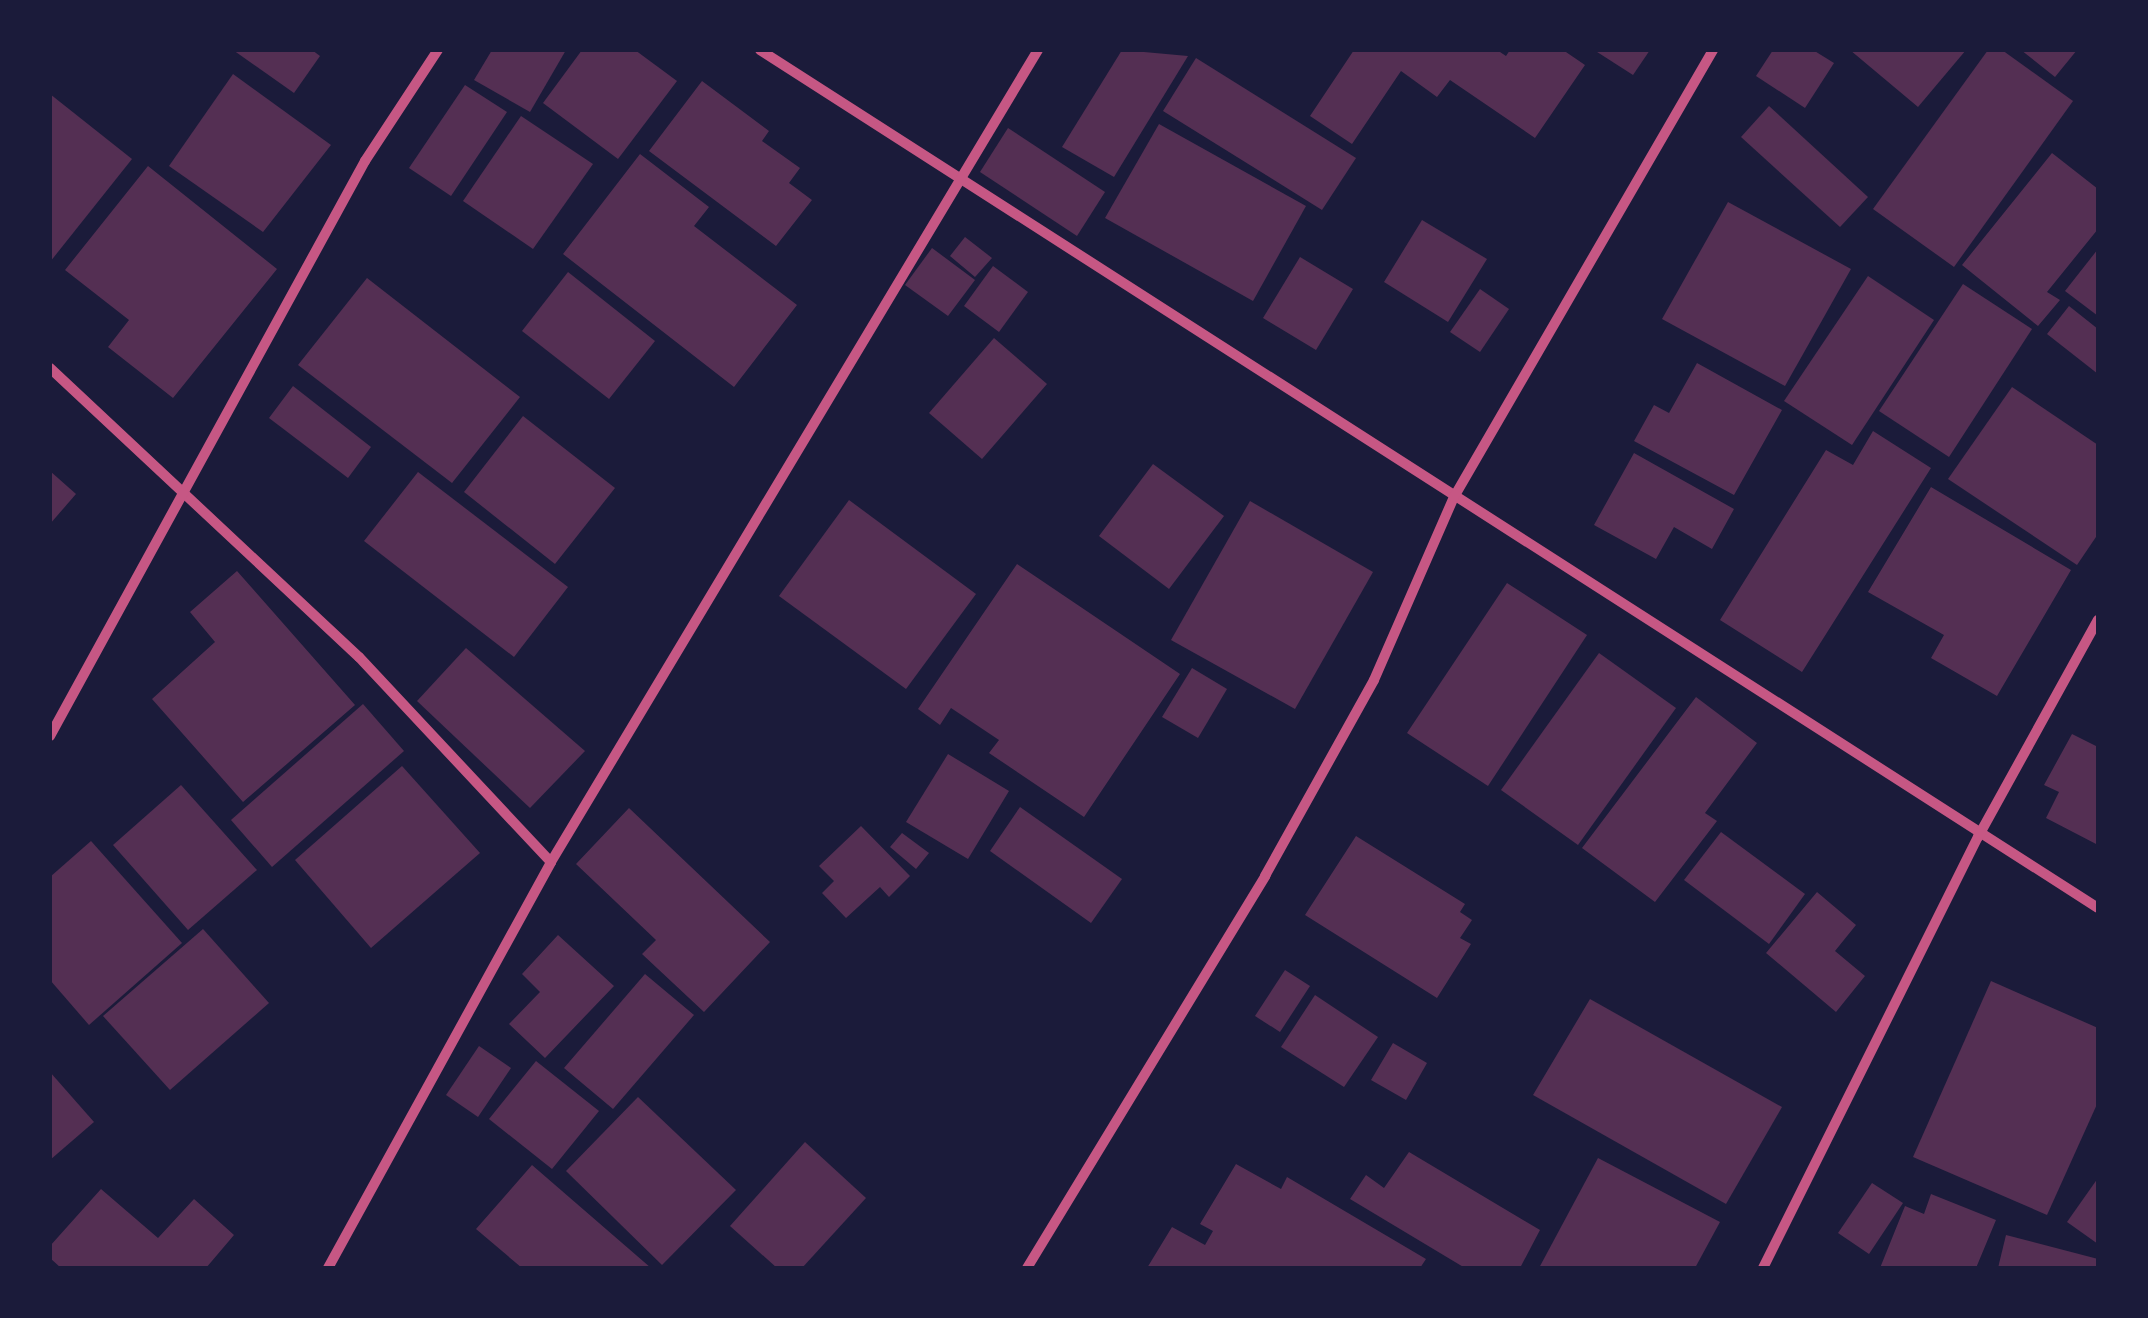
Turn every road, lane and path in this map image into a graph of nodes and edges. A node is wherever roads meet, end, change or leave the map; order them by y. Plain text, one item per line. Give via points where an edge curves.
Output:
1 (438, 50) edge
2 (760, 50) edge
3 (1038, 50) edge
4 (1713, 50) edge
5 (965, 177) junction
6 (50, 368) edge
7 (184, 490) junction
8 (1454, 497) junction
9 (2098, 620) edge
10 (50, 736) edge
11 (1978, 837) junction
12 (552, 862) junction
13 (2098, 908) edge
14 (328, 1268) edge
15 (1027, 1268) edge
16 (1763, 1268) edge

1 - 7 street via 365,161
2 - 5 street
3 - 5 street
4 - 8 street
5 - 8 street
5 - 12 street
6 - 7 street
7 - 10 street
7 - 12 street via 359,657
8 - 11 street
8 - 15 street via 1374,680 1265,876
9 - 11 street
11 - 13 street
11 - 16 street
12 - 14 street

